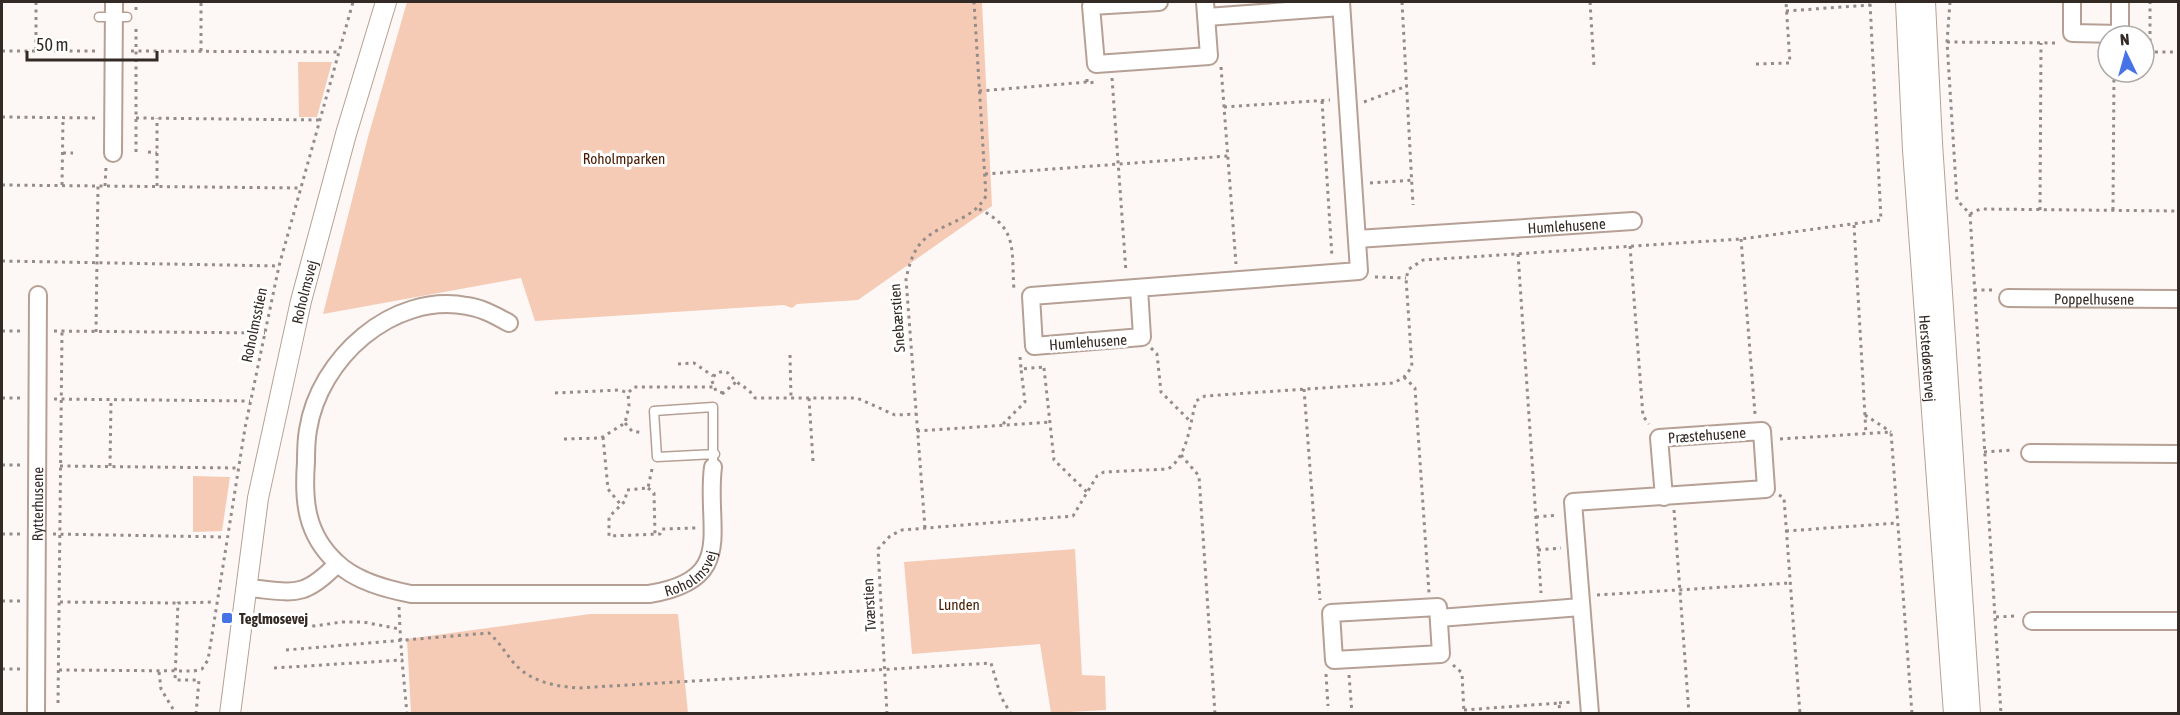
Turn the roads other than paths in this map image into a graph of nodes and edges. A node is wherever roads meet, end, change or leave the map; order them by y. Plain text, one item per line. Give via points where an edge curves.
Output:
1 (386, 2) edge
2 (1159, 2) edge
3 (1906, 2) edge
4 (1925, 2) edge
5 (2072, 2) edge
6 (2120, 2) edge
7 (1341, 4) edge
8 (1206, 9) edge
9 (114, 13) edge
10 (113, 153) dead end
11 (1633, 221) dead end
12 (1357, 239) junction
13 (1133, 289) junction
14 (38, 295) dead end
15 (2008, 298) dead end
16 (2178, 299) edge
17 (509, 323) dead end
18 (2030, 453) road end
19 (2178, 454) edge
20 (714, 460) junction
21 (1668, 497) junction
22 (337, 564) junction
23 (249, 588) junction
24 (1580, 602) junction
25 (1435, 613) junction
26 (2032, 621) dead end
27 (2178, 621) edge
28 (36, 714) edge
29 (230, 714) edge
30 (1590, 714) edge
31 (1954, 714) edge
32 (1971, 714) edge

1 - 23 street, Roholmsvej via 301,302 258,498
2 - 8 street via 1091,6 1103,64 1209,56
3 - 31 street, Herstedøstervej via 1912,150
4 - 32 street, Herstedøstervej
5 - 6 street via 2072,33 2120,34
7 - 8 street
7 - 12 street
9 - 10 street
11 - 12 street, Humlehusene
12 - 13 street, Humlehusene via 1359,271
13 - 13 street, Humlehusene via 1031,296 1035,346 1142,338
14 - 28 street, Rytterhusene
15 - 16 street, Poppelhusene
17 - 22 street, Roholmsvej via 467,306 423,307 376,326 336,363 320,392 308,429 304,504 321,545
18 - 19 street
20 - 20 lane via 657,457 654,411 712,407
20 - 22 street, Roholmsvej via 710,490 714,548 706,566 680,586 650,594 411,594 387,589
21 - 21 street, Præstehusene via 1659,438 1759,436 1766,489
21 - 24 street via 1573,502
22 - 23 street via 310,588 296,592
23 - 29 street, Roholmsvej
24 - 25 street via 1542,609
24 - 30 street
25 - 25 street via 1331,613 1334,660 1441,654
26 - 27 street

